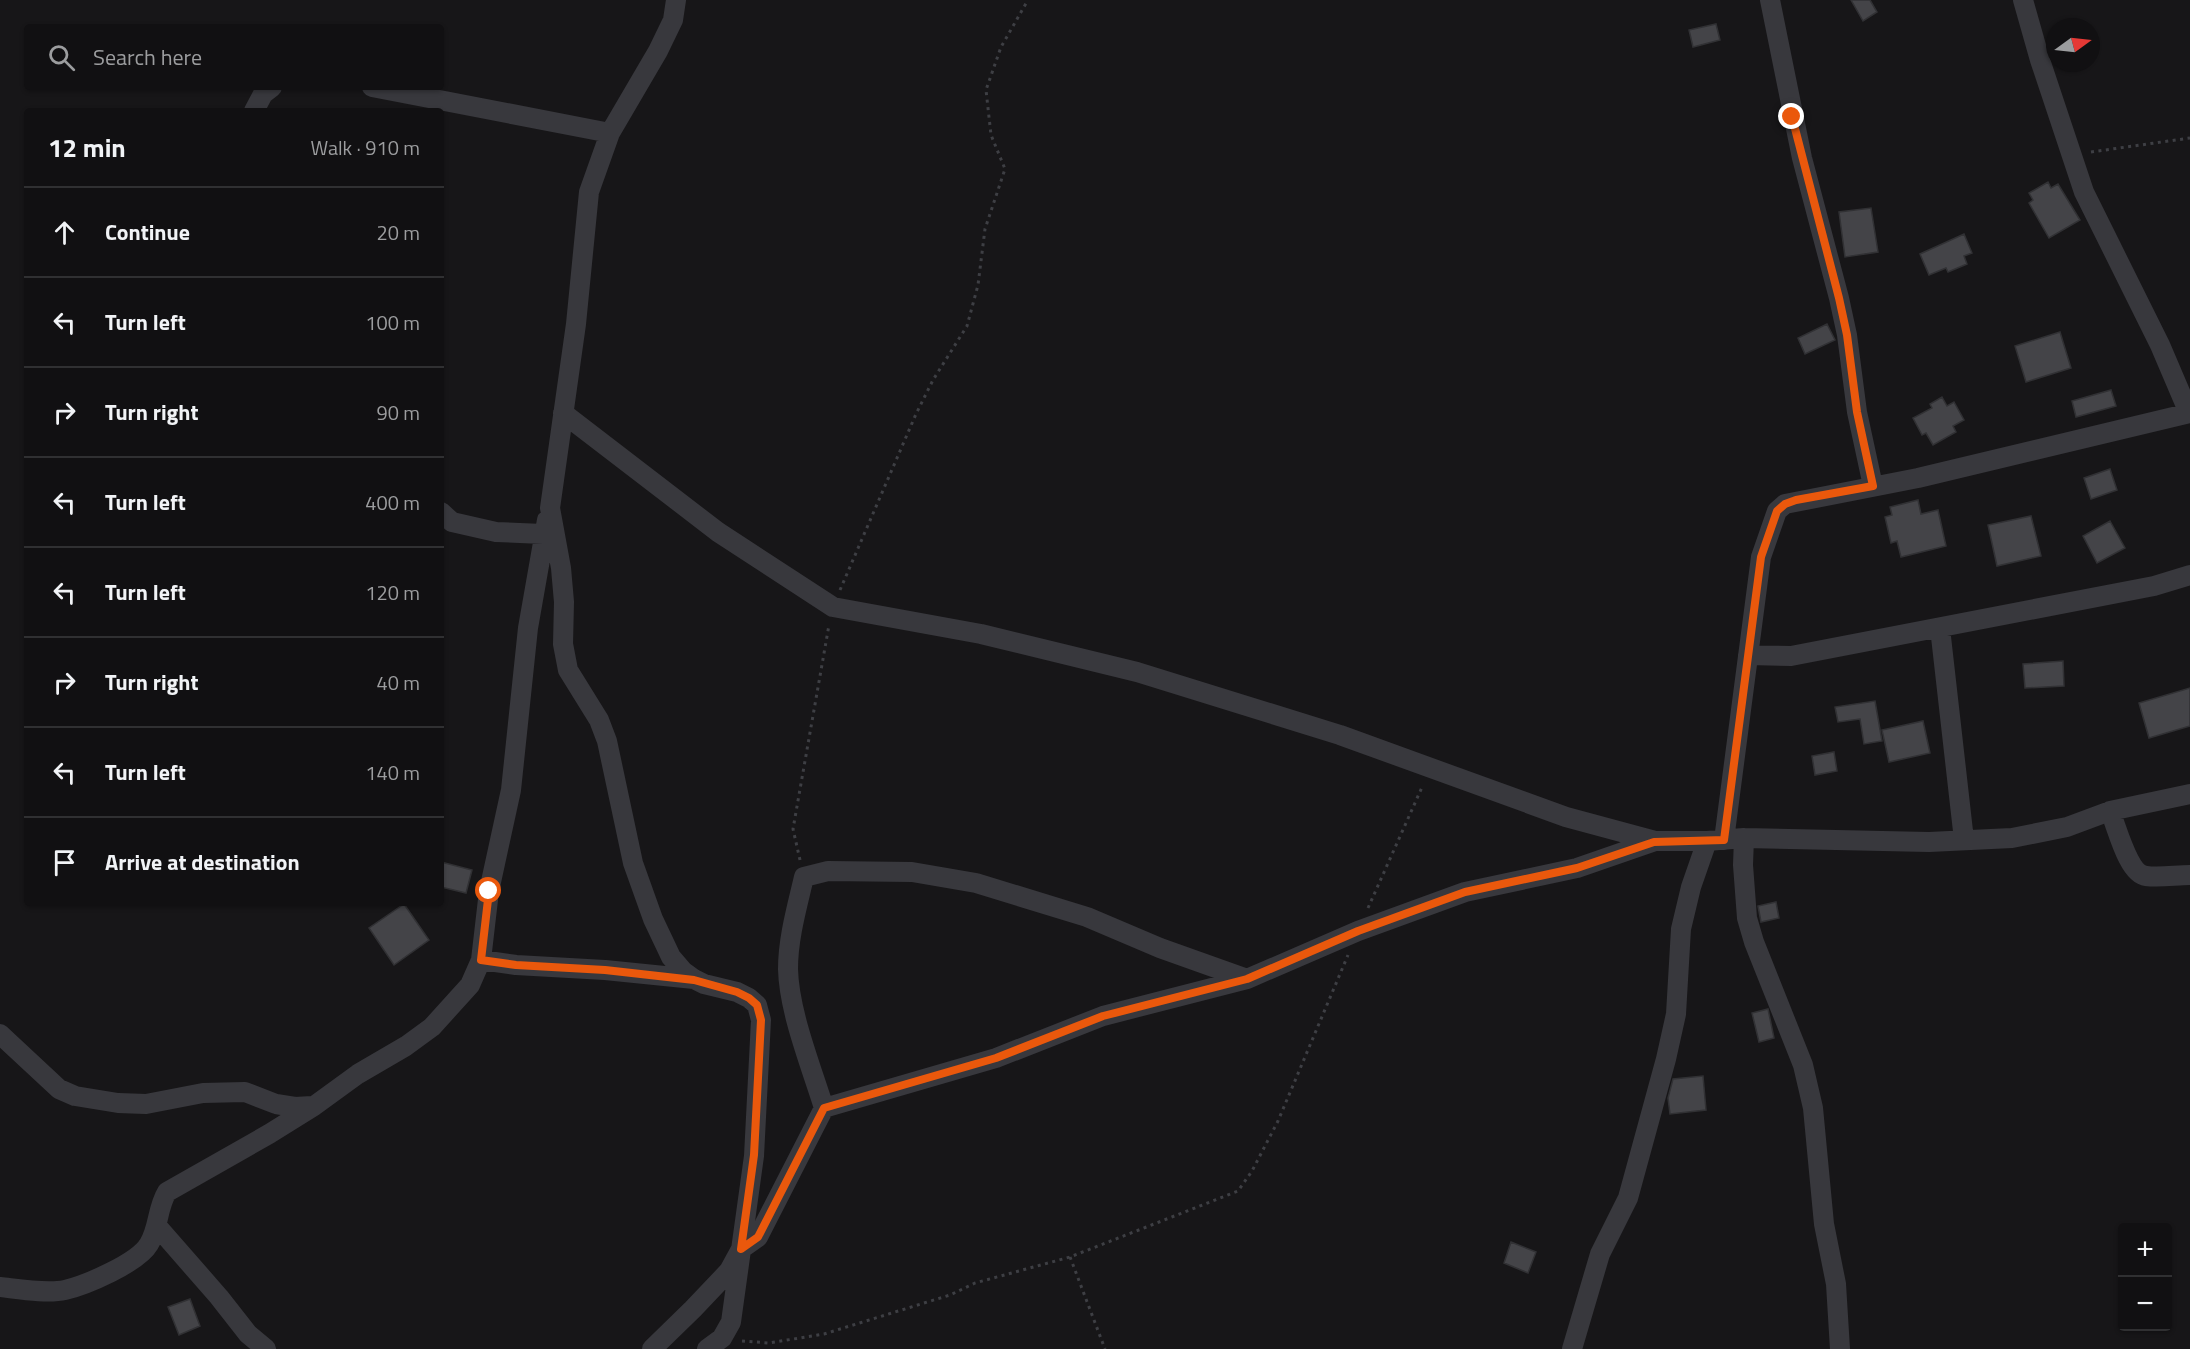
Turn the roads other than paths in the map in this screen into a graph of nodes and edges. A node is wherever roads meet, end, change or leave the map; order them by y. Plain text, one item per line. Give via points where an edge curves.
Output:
1 (676, 0) edge
2 (1770, 0) edge
3 (2023, 0) edge
4 (268, 90) edge
5 (388, 90) edge
6 (256, 108) edge
7 (610, 133) junction
8 (563, 413) junction
9 (2189, 413) edge
10 (1873, 486) junction
11 (550, 508) junction
12 (444, 515) edge
13 (543, 534) junction
14 (2190, 575) edge
15 (1940, 628) junction
16 (1748, 655) junction
17 (2190, 794) edge
18 (2110, 811) junction
19 (1744, 838) junction
20 (1716, 840) junction
21 (1964, 840) junction
22 (1654, 842) junction
23 (2190, 875) edge
24 (481, 960) junction
25 (1247, 979) junction
26 (694, 980) junction
27 (0, 1034) edge
28 (314, 1106) junction
29 (824, 1108) junction
30 (157, 1226) junction
31 (741, 1249) junction
32 (0, 1287) edge
33 (714, 1343) edge
34 (266, 1349) edge
35 (652, 1349) edge
36 (1572, 1349) edge
37 (1840, 1349) edge

1 - 7 street via 673,20 658,51
2 - 10 street via 1802,158 1847,335 1857,412
3 - 9 street via 2084,192
4 - 6 street
5 - 7 street
7 - 8 street via 589,192
8 - 11 street
8 - 22 street via 718,532 833,607 981,634 1137,672 1340,735 1566,817
9 - 10 street
10 - 16 street via 1796,500 1777,511 1761,557
11 - 13 street
11 - 26 street via 561,568 563,644 568,670 599,720 607,741 633,863 653,919 671,957
12 - 13 street via 452,522 496,532
13 - 24 street via 528,628 511,790 489,891
14 - 15 street via 2154,586
15 - 16 street via 1791,656
15 - 21 street
16 - 20 street
17 - 18 street
18 - 21 street via 2067,827 2012,838
18 - 23 street via 2137,873
19 - 20 street
19 - 21 street
19 - 37 street via 1747,918 1803,1065 1812,1108 1824,1224 1836,1284
20 - 22 street
20 - 36 street via 1690,887 1681,929 1676,1014 1628,1198 1600,1254
22 - 25 street via 1577,868 1465,892 1358,931
24 - 26 street
24 - 28 street via 470,985 432,1027
25 - 29 street via 1103,1016 996,1058
25 - 29 street via 1160,948 1087,916 976,884 912,872 828,871 804,877 794,916 788,969 795,1015
26 - 31 street via 749,998 757,1005 761,1020 754,1155
27 - 28 street via 59,1089 75,1096 146,1104 203,1093 245,1092 276,1104
28 - 30 street via 167,1192
29 - 31 street via 758,1237
30 - 32 street via 149,1245 138,1256 100,1277 63,1291
30 - 34 street via 248,1334
31 - 33 street via 731,1322
31 - 35 street via 729,1271

